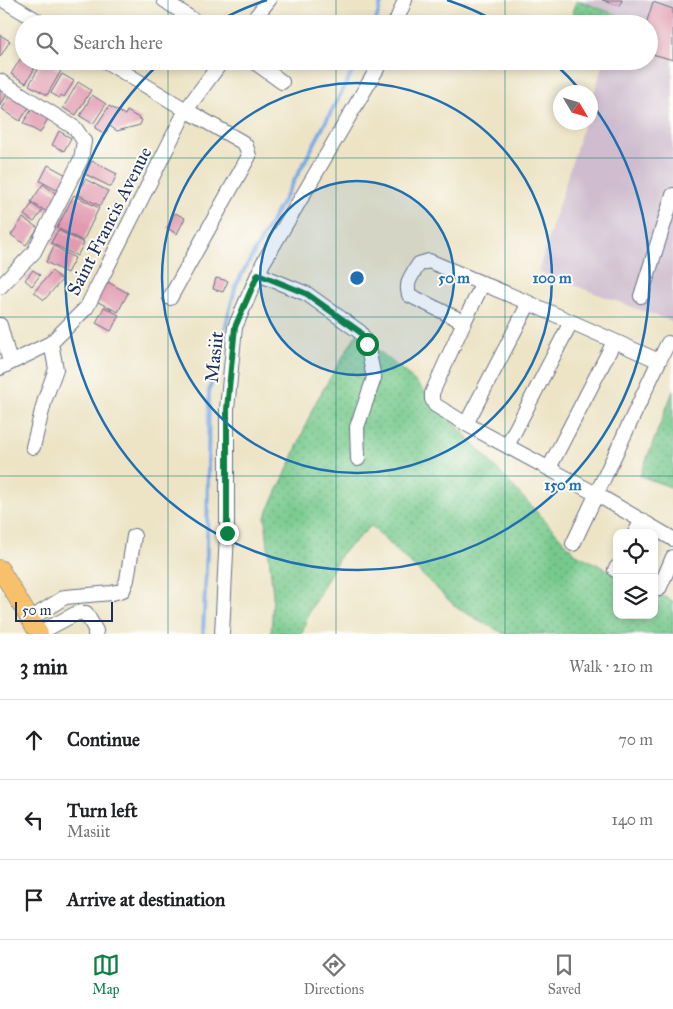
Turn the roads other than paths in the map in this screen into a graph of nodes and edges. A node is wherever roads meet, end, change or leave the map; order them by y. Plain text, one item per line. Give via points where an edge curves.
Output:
1 (3, 0) edge
2 (269, 0) edge
3 (404, 0) edge
4 (167, 1) edge
5 (28, 15) edge
6 (186, 15) edge
7 (257, 15) edge
8 (398, 15) edge
9 (120, 70) edge
10 (215, 70) edge
11 (265, 70) edge
12 (376, 70) edge
13 (0, 82) edge
14 (282, 82) dead end
15 (186, 110) junction
16 (673, 195) edge
17 (258, 274) junction
18 (483, 284) junction
19 (0, 287) edge
20 (641, 296) dead end
21 (170, 298) dead end
22 (529, 303) junction
23 (464, 322) junction
24 (571, 322) junction
25 (0, 326) edge
26 (614, 342) junction
27 (51, 343) junction
28 (668, 343) dead end
29 (659, 361) junction
30 (5, 366) edge
31 (466, 424) junction
32 (507, 446) junction
33 (33, 447) dead end
34 (358, 459) dead end
35 (549, 468) junction
36 (596, 494) junction
37 (642, 520) junction
38 (637, 529) edge
39 (134, 536) dead end
40 (673, 539) edge
41 (573, 544) dead end
42 (673, 557) edge
43 (0, 569) edge
44 (658, 589) dead end
45 (36, 629) edge
46 (95, 634) edge
47 (222, 634) edge

1 - 5 street
2 - 7 street
3 - 8 street
4 - 6 street
9 - 15 street
10 - 15 street, Saint Francis Avenue
11 - 14 street
12 - 17 street, Masiit
13 - 19 street via 74,128 84,141 81,159 34,252
15 - 21 street via 242,142 248,156
15 - 27 street, Saint Francis Avenue via 87,307
16 - 20 street
17 - 34 street via 307,294 360,332 367,344 374,378 356,427
17 - 47 street, Masiit via 235,327 227,409 227,533
18 - 22 street
18 - 23 street
18 - 23 street via 428,262 419,264 408,281 409,296
22 - 24 street
22 - 31 street
23 - 31 street via 432,399 435,405
24 - 26 street
24 - 32 street
25 - 30 street
26 - 29 street
26 - 35 street
27 - 30 street, Saint Francis Avenue
27 - 33 street via 56,369
28 - 29 street
29 - 36 street
31 - 32 street
32 - 35 street
35 - 36 street
36 - 37 street
36 - 41 street
37 - 38 street
37 - 40 street
39 - 45 street via 123,590 65,597
42 - 44 street
43 - 45 main road
45 - 46 street via 78,612 86,613

